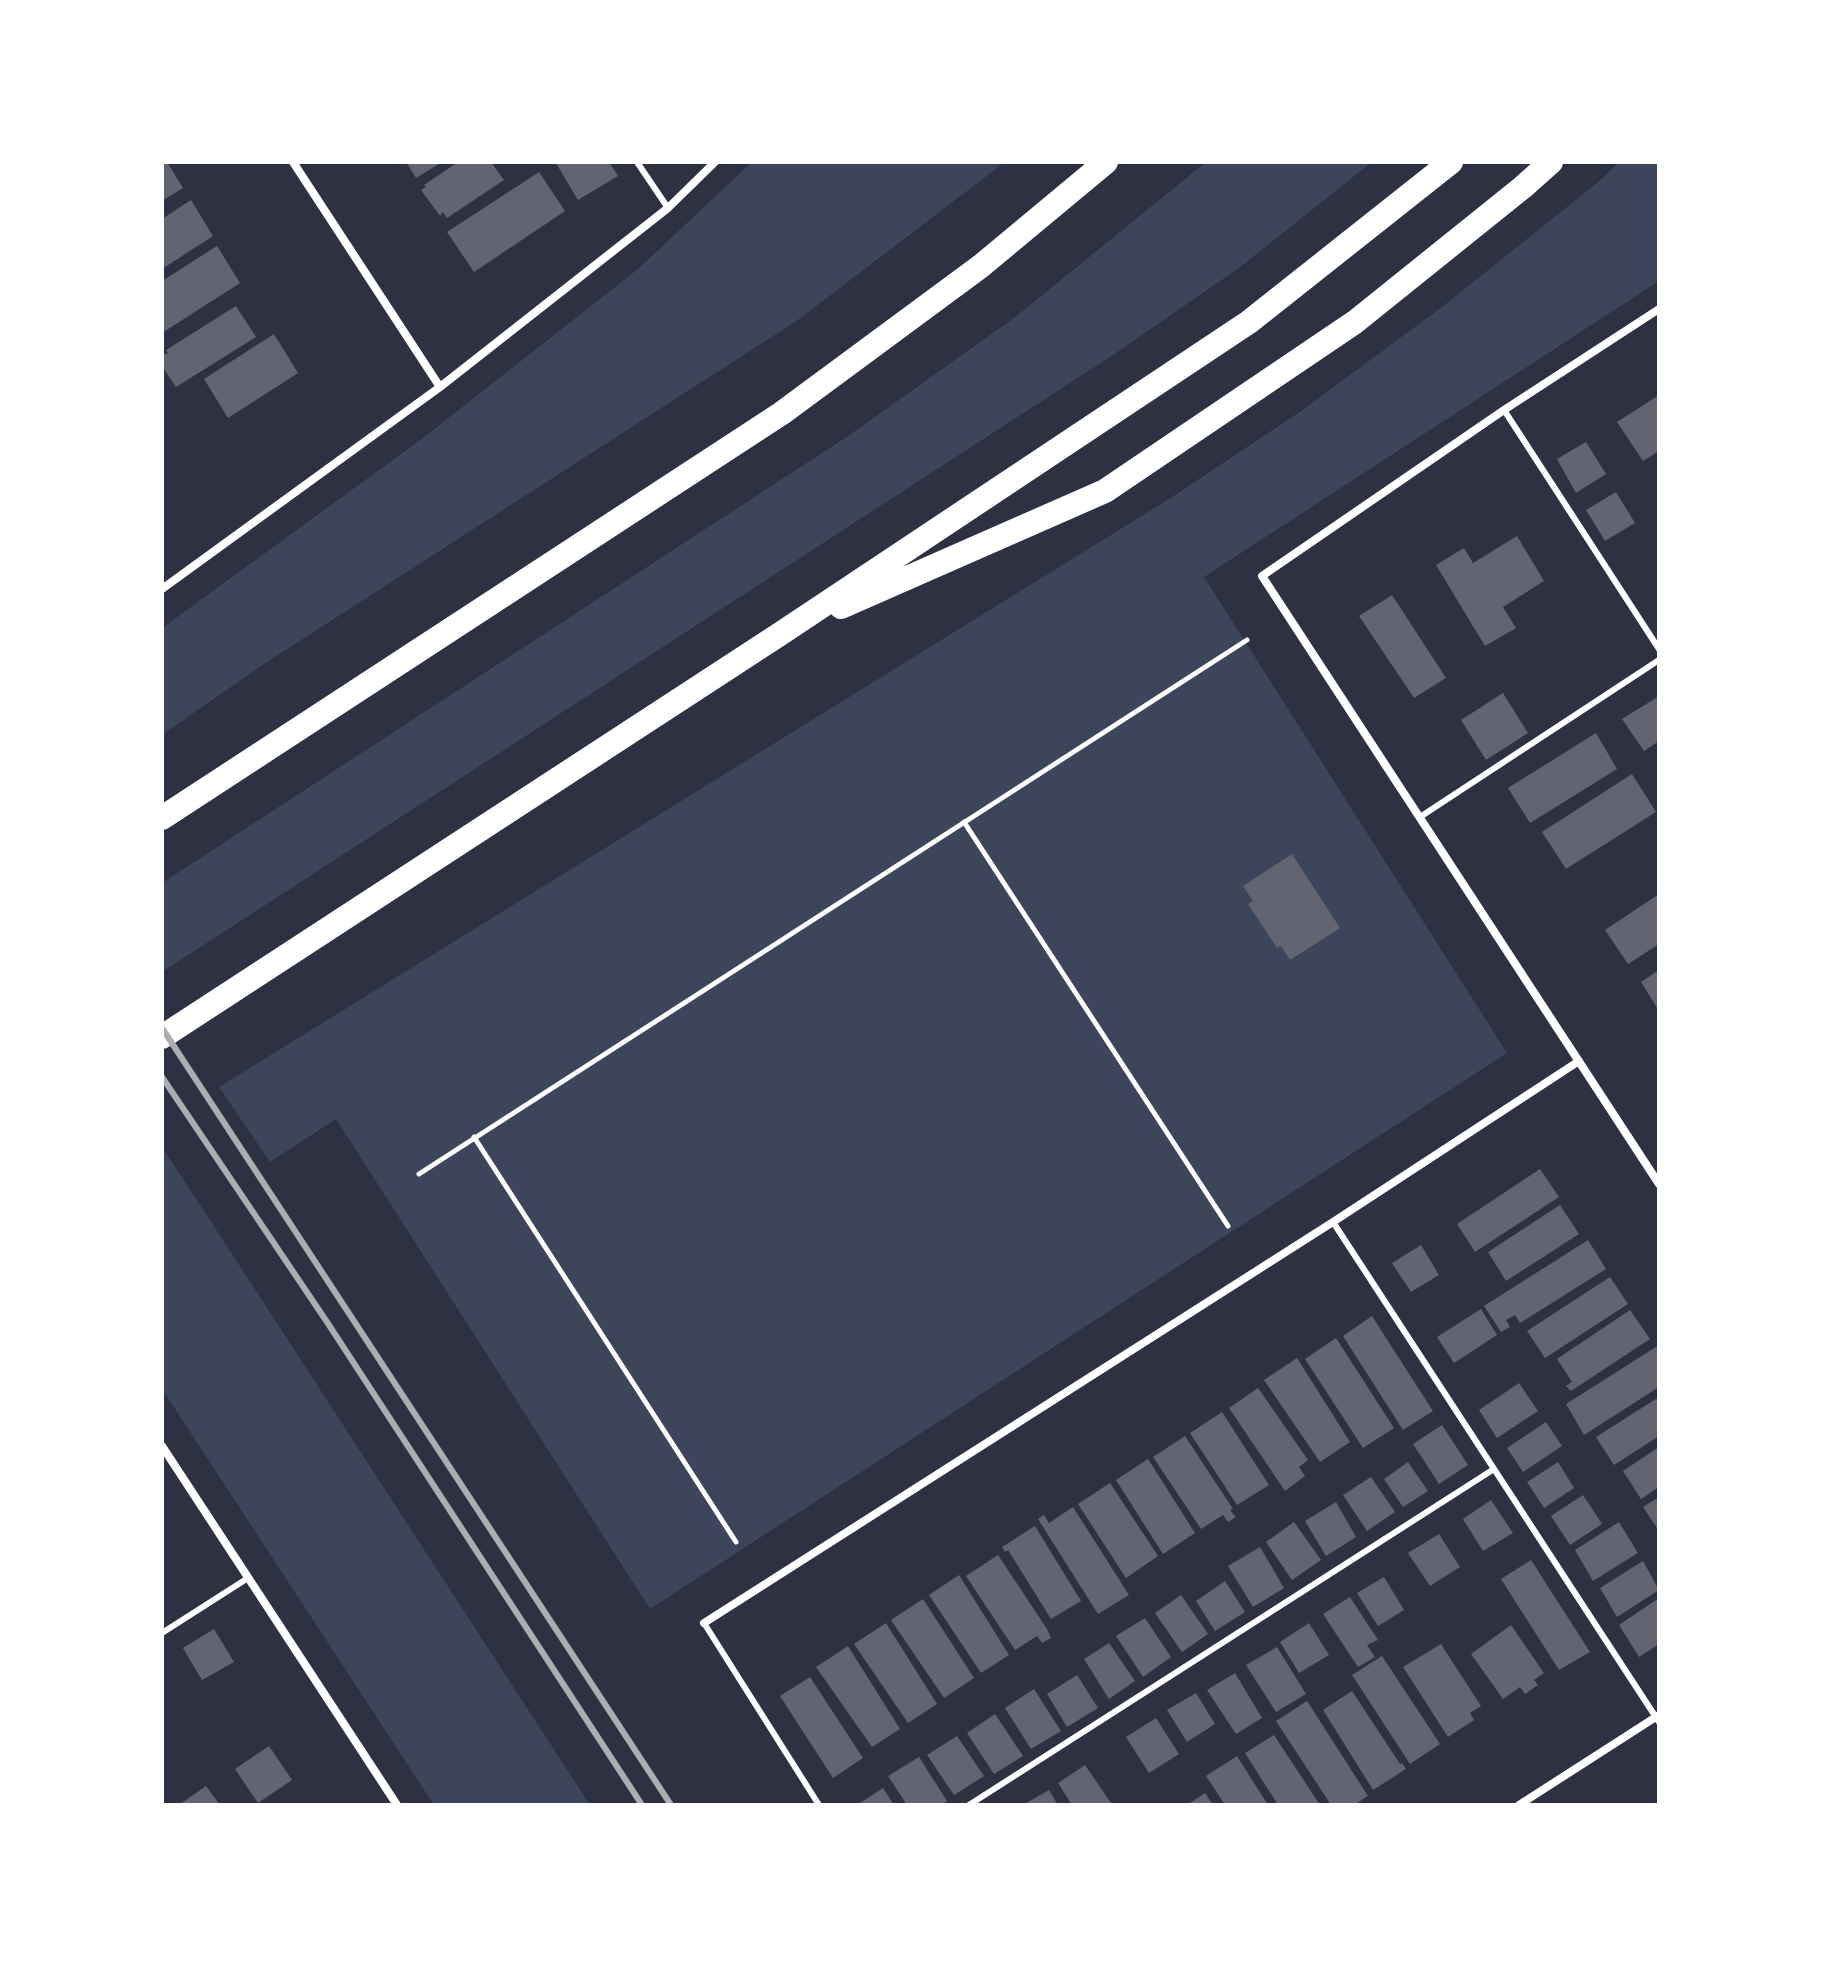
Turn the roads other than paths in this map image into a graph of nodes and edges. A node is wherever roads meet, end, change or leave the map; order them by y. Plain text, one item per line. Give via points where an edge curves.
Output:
1 (293, 162) edge
2 (637, 162) edge
3 (715, 162) edge
4 (1106, 162) edge
5 (1451, 162) edge
6 (1551, 162) edge
7 (668, 208) junction
8 (1659, 309) edge
9 (440, 387) junction
10 (1504, 410) junction
11 (162, 589) edge
12 (780, 634) junction
13 (1659, 649) edge
14 (1659, 660) edge
15 (1420, 817) junction
16 (162, 818) edge
17 (162, 1037) edge
18 (1579, 1061) junction
19 (1659, 1184) edge
20 (1333, 1222) junction
21 (162, 1446) edge
22 (1494, 1469) junction
23 (248, 1578) junction
24 (704, 1623) joint
25 (162, 1633) edge
26 (1658, 1718) edge
27 (397, 1805) edge
28 (819, 1805) edge
29 (969, 1805) edge
30 (1519, 1805) edge

1 - 9 street
2 - 7 lane
3 - 7 street
4 - 16 highway via 981,266 782,413
5 - 12 highway via 1249,322
6 - 12 highway via 1355,322 1105,491
7 - 9 street
8 - 10 street
9 - 11 street
10 - 13 lane
10 - 15 street via 1262,576
12 - 17 highway
14 - 15 lane
15 - 18 street
18 - 19 street
18 - 20 street
20 - 22 lane
20 - 24 street
21 - 23 street
22 - 26 lane
22 - 29 lane
23 - 25 lane
23 - 27 street
24 - 28 lane
26 - 30 street

